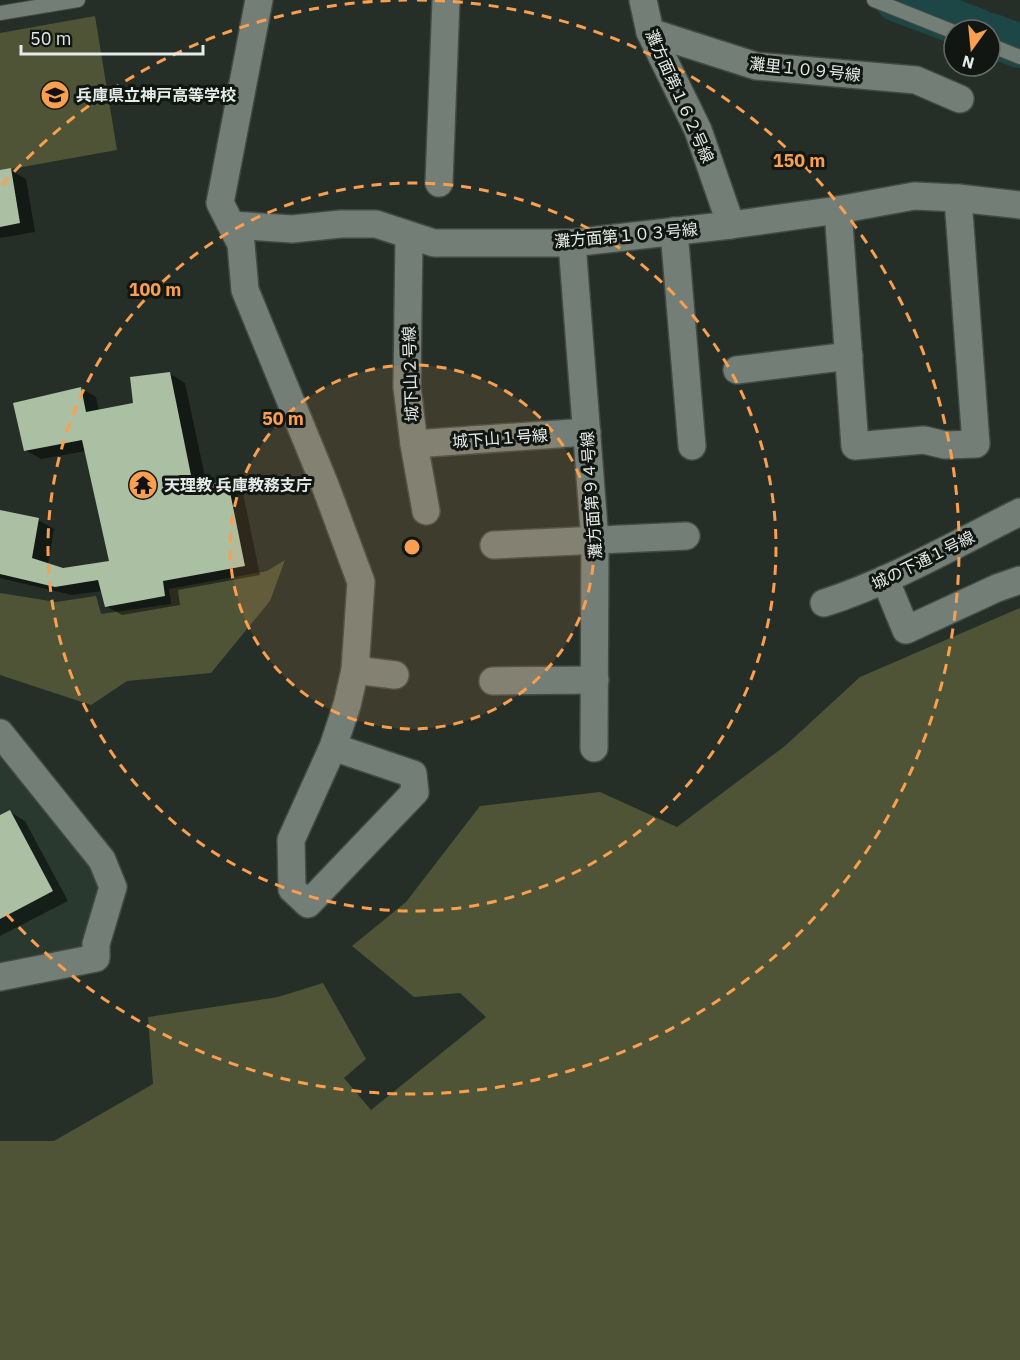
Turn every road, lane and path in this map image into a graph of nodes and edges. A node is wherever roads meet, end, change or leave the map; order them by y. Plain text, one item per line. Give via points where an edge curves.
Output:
1 (78, 0) edge
2 (259, 0) edge
3 (446, 0) edge
4 (642, 0) edge
5 (874, 0) edge
6 (0, 13) edge
7 (942, 27) edge
8 (650, 32) junction
9 (1002, 50) edge
10 (1020, 57) edge
11 (960, 99) dead end
12 (439, 183) dead end
13 (958, 198) junction
14 (1020, 205) edge
15 (838, 210) junction
16 (232, 225) junction
17 (731, 225) junction
18 (674, 231) junction
19 (409, 236) junction
20 (572, 243) junction
21 (849, 356) junction
22 (738, 370) dead end
23 (587, 432) junction
24 (414, 444) junction
25 (692, 446) dead end
26 (426, 511) dead end
27 (1020, 512) edge
28 (686, 536) dead end
29 (595, 542) junction
30 (494, 545) dead end
31 (885, 579) junction
32 (1020, 580) edge
33 (824, 603) dead end
34 (355, 670) junction
35 (395, 675) dead end
36 (595, 680) junction
37 (493, 681) dead end
38 (0, 734) edge
39 (333, 747) junction
40 (594, 748) dead end
41 (0, 977) edge

1 - 6 lane
2 - 16 street via 220,203
3 - 12 street
4 - 8 street, 灘方面第１６２号線
5 - 7 lane
8 - 11 street, 灘里１０９号線 via 756,66 916,80
8 - 17 street, 灘方面第１６２号線 via 698,130
9 - 10 lane
13 - 14 street, 灘方面第１０３号線
13 - 15 street, 灘方面第１０３号線 via 914,196
13 - 21 street via 976,444 945,445 924,440 855,446
15 - 17 street, 灘方面第１０３号線
15 - 21 street
16 - 19 street, 灘方面第１０３号線 via 292,229 376,224
16 - 34 street via 241,244 245,290 361,582
17 - 18 street, 灘方面第１０３号線
18 - 20 street, 灘方面第１０３号線
18 - 25 street
19 - 20 street, 灘方面第１０３号線 via 434,243
19 - 24 street, 城下山２号線 via 407,387
20 - 23 street, 灘方面第９４号線
21 - 22 street
23 - 24 street, 城下山１号線
23 - 29 street, 灘方面第９４号線
24 - 26 street, 城下山２号線
27 - 31 street, 城の下通１号線
28 - 29 street
29 - 30 street
29 - 36 street, 灘方面第９４号線
31 - 32 street via 906,630
31 - 33 street, 城の下通１号線
34 - 35 street
34 - 39 street
36 - 37 street
36 - 40 street, 灘方面第９４号線
38 - 41 street via 102,860 113,887 96,944 96,958
39 - 39 street via 413,774 415,792 309,904 292,890 291,840

